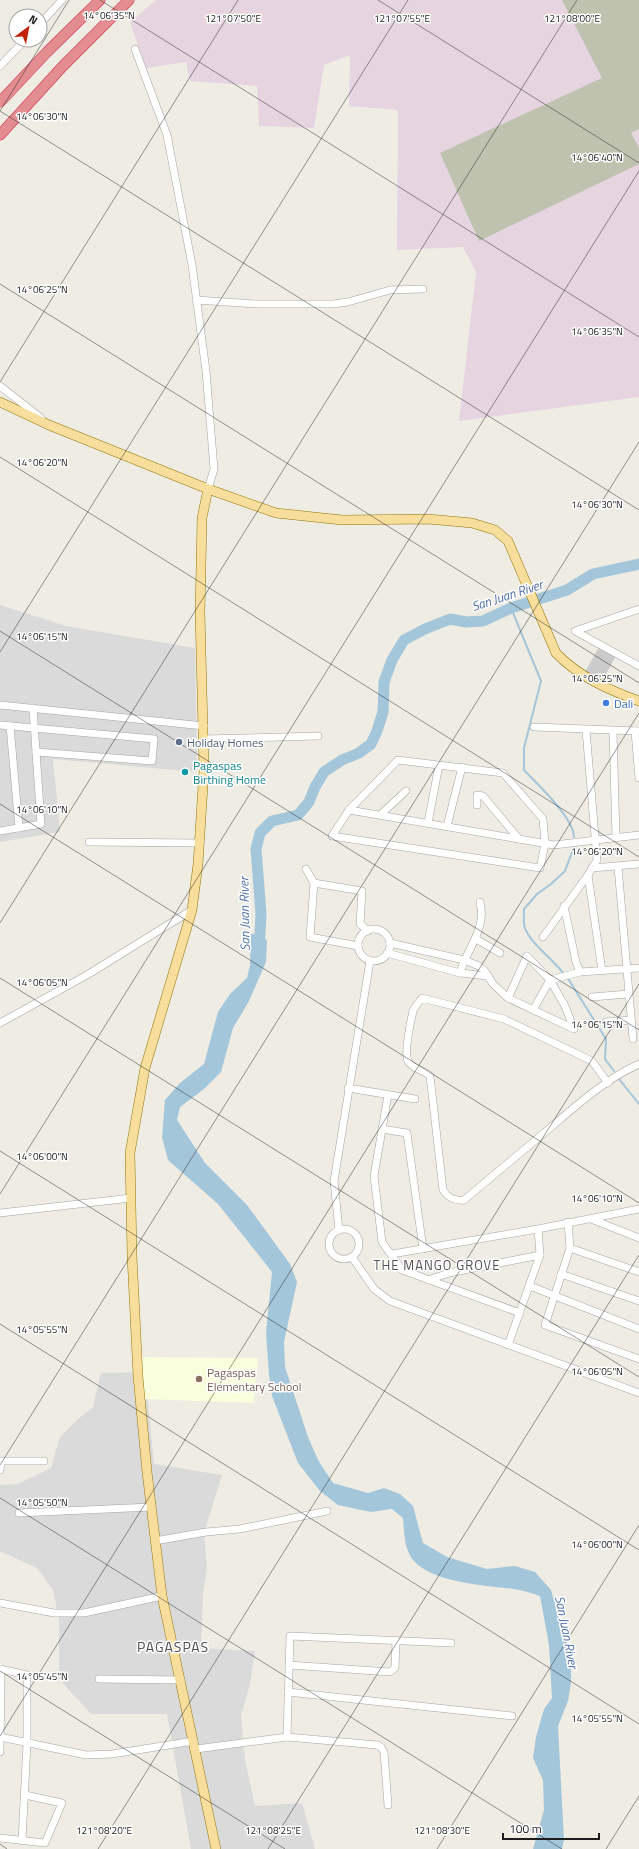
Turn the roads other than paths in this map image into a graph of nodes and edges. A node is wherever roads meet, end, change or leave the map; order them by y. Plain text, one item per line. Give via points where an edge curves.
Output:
1 (62, 0) edge
2 (100, 0) edge
3 (129, 0) edge
4 (48, 15) edge
5 (17, 48) edge
6 (135, 49) dead end
7 (0, 66) edge
8 (0, 102) edge
9 (0, 135) edge
10 (423, 289) dead end
11 (196, 300) junction
12 (0, 386) edge
13 (0, 402) edge
14 (49, 425) junction
15 (208, 489) junction
16 (639, 609) edge
17 (639, 666) edge
18 (639, 702) edge
19 (0, 705) edge
20 (33, 708) junction
21 (0, 726) edge
22 (10, 726) junction
23 (204, 726) junction
24 (534, 727) dead end
25 (35, 729) junction
26 (586, 730) junction
27 (613, 731) junction
28 (637, 731) edge
29 (318, 736) dead end
30 (204, 739) junction
31 (36, 752) junction
32 (438, 765) junction
33 (462, 768) junction
34 (639, 778) edge
35 (406, 791) dead end
36 (477, 805) dead end
37 (350, 810) junction
38 (380, 815) junction
39 (428, 823) junction
40 (447, 826) junction
41 (19, 828) junction
42 (0, 831) edge
43 (639, 835) edge
44 (616, 837) junction
45 (519, 839) junction
46 (596, 840) junction
47 (89, 842) dead end
48 (200, 843) junction
49 (545, 844) junction
50 (638, 864) edge
51 (618, 867) junction
52 (592, 868) junction
53 (306, 869) dead end
54 (639, 873) edge
55 (588, 875) junction
56 (314, 884) junction
57 (480, 902) dead end
58 (564, 906) junction
59 (192, 910) junction
60 (368, 931) junction
61 (543, 937) dead end
62 (476, 939) junction
63 (390, 943) junction
64 (358, 946) junction
65 (387, 953) junction
66 (500, 953) dead end
67 (464, 960) junction
68 (370, 961) junction
69 (639, 968) edge
70 (627, 970) junction
71 (602, 971) junction
72 (580, 972) junction
73 (460, 973) junction
74 (488, 976) junction
75 (550, 980) junction
76 (628, 994) junction
77 (592, 997) dead end
78 (508, 998) junction
79 (533, 1010) junction
80 (631, 1020) junction
81 (606, 1022) dead end
82 (0, 1023) edge
83 (633, 1039) dead end
84 (639, 1064) edge
85 (608, 1082) junction
86 (348, 1088) junction
87 (388, 1095) junction
88 (415, 1099) dead end
89 (382, 1129) junction
90 (131, 1198) junction
91 (639, 1208) edge
92 (0, 1213) edge
93 (591, 1218) junction
94 (568, 1222) junction
95 (538, 1229) junction
96 (339, 1230) junction
97 (639, 1238) edge
98 (570, 1248) junction
99 (423, 1249) junction
100 (392, 1254) junction
101 (540, 1255) junction
102 (352, 1257) junction
103 (639, 1272) edge
104 (561, 1274) junction
105 (428, 1280) junction
106 (530, 1286) junction
107 (554, 1296) junction
108 (639, 1301) edge
109 (520, 1313) junction
110 (639, 1329) edge
111 (508, 1345) junction
112 (639, 1359) edge
113 (639, 1393) edge
114 (44, 1461) dead end
115 (0, 1470) edge
116 (151, 1507) junction
117 (327, 1511) dead end
118 (19, 1513) dead end
119 (155, 1541) junction
120 (162, 1596) junction
121 (0, 1603) edge
122 (396, 1641) junction
123 (450, 1643) dead end
124 (289, 1665) junction
125 (0, 1669) edge
126 (100, 1679) dead end
127 (181, 1680) junction
128 (288, 1692) junction
129 (512, 1716) dead end
130 (0, 1737) edge
131 (287, 1737) junction
132 (27, 1743) junction
133 (195, 1745) junction
134 (0, 1752) edge
135 (25, 1795) junction
136 (388, 1805) dead end
137 (0, 1838) edge
138 (22, 1840) junction
139 (216, 1849) edge

1 - 4 street
2 - 8 highway
3 - 9 highway via 63,66
5 - 7 street
6 - 11 street via 167,135 192,265
10 - 11 street via 390,290 333,304 257,304
11 - 15 street via 206,371 214,469
12 - 14 street
13 - 14 main road
14 - 15 main road
15 - 18 main road via 276,513 342,520 428,519 472,523 495,530 508,541 556,653 569,666 612,691
15 - 23 main road via 202,518 200,613
16 - 17 street via 575,631
19 - 20 street
20 - 23 street
20 - 25 street
21 - 22 street
22 - 25 street
22 - 41 street
23 - 30 main road
24 - 26 street
25 - 31 street
25 - 31 street via 154,739 152,761
26 - 27 street
26 - 46 street
27 - 28 street
27 - 44 street
28 - 34 street
29 - 30 street
30 - 48 main road
31 - 41 street via 41,824
32 - 33 street
32 - 37 street via 398,760
32 - 39 street
33 - 40 street
33 - 49 street via 502,773 543,819
35 - 38 street
36 - 45 street via 478,795 483,796
37 - 38 street
37 - 49 street via 332,836 540,868
38 - 39 street
39 - 40 street
40 - 45 street
41 - 42 street
43 - 44 street
44 - 46 street
45 - 49 street
46 - 49 street
46 - 52 street via 597,860
47 - 48 street
48 - 59 main road
50 - 51 street
50 - 54 street
51 - 52 street
51 - 70 street
52 - 55 street
53 - 56 street
55 - 58 street
55 - 71 street
56 - 60 street via 362,891 360,924
56 - 64 street via 310,937
57 - 62 street via 482,920
58 - 61 street
58 - 72 street
59 - 82 street via 87,975
59 - 90 main road via 145,1068 130,1153
60 - 63 street via 383,932
60 - 64 street via 360,936
62 - 66 street
62 - 67 street
63 - 65 street
63 - 67 street
64 - 68 street via 360,954
65 - 68 street via 382,959
65 - 73 street
67 - 73 street
67 - 74 street via 479,966
68 - 86 street
69 - 70 street
70 - 71 street
70 - 76 street
71 - 72 street
72 - 75 street
73 - 74 street
74 - 78 street
75 - 78 street via 527,956
75 - 79 street
75 - 79 street via 565,1006 574,1029
76 - 77 street
76 - 80 street
78 - 79 street
80 - 81 street
80 - 83 street
84 - 85 street
85 - 85 street via 580,1102 464,1200 457,1201 447,1196 443,1190 430,1076 425,1070 412,1066 407,1060 414,1009 422,998 504,1019 592,1061
86 - 87 street
86 - 96 street via 334,1182
87 - 88 street
87 - 89 street
89 - 99 street via 407,1134
89 - 100 street via 374,1176 382,1242
90 - 92 street
90 - 116 main road via 138,1376
91 - 93 street
93 - 94 street
93 - 97 street
94 - 95 street
94 - 98 street
95 - 99 street
95 - 101 street
96 - 102 street via 352,1231 359,1241 359,1248
96 - 102 street via 328,1242 331,1253 341,1259
98 - 103 street
98 - 104 street
99 - 100 street
100 - 105 street via 402,1270
101 - 105 street via 449,1273
101 - 106 street
102 - 111 street via 374,1289 390,1301
104 - 107 street
104 - 108 street
105 - 109 street
106 - 107 street
106 - 109 street
107 - 110 street
107 - 112 street via 545,1325
109 - 111 street
111 - 113 street
114 - 115 street via 1,1461
116 - 118 street
116 - 119 main road
117 - 119 street via 240,1529
119 - 120 main road
120 - 121 street via 84,1613 54,1613
120 - 127 main road
122 - 123 street
122 - 124 street via 395,1668 390,1672
122 - 124 street via 290,1636
124 - 128 street
125 - 130 street
125 - 132 street via 27,1675
126 - 127 street
127 - 133 main road
128 - 129 street
128 - 131 street
130 - 132 street
130 - 134 street
131 - 133 street
131 - 136 street via 381,1747 384,1752
132 - 133 street via 86,1755
132 - 135 street
133 - 139 main road
135 - 138 street
135 - 138 street via 62,1803 45,1843
137 - 138 street

